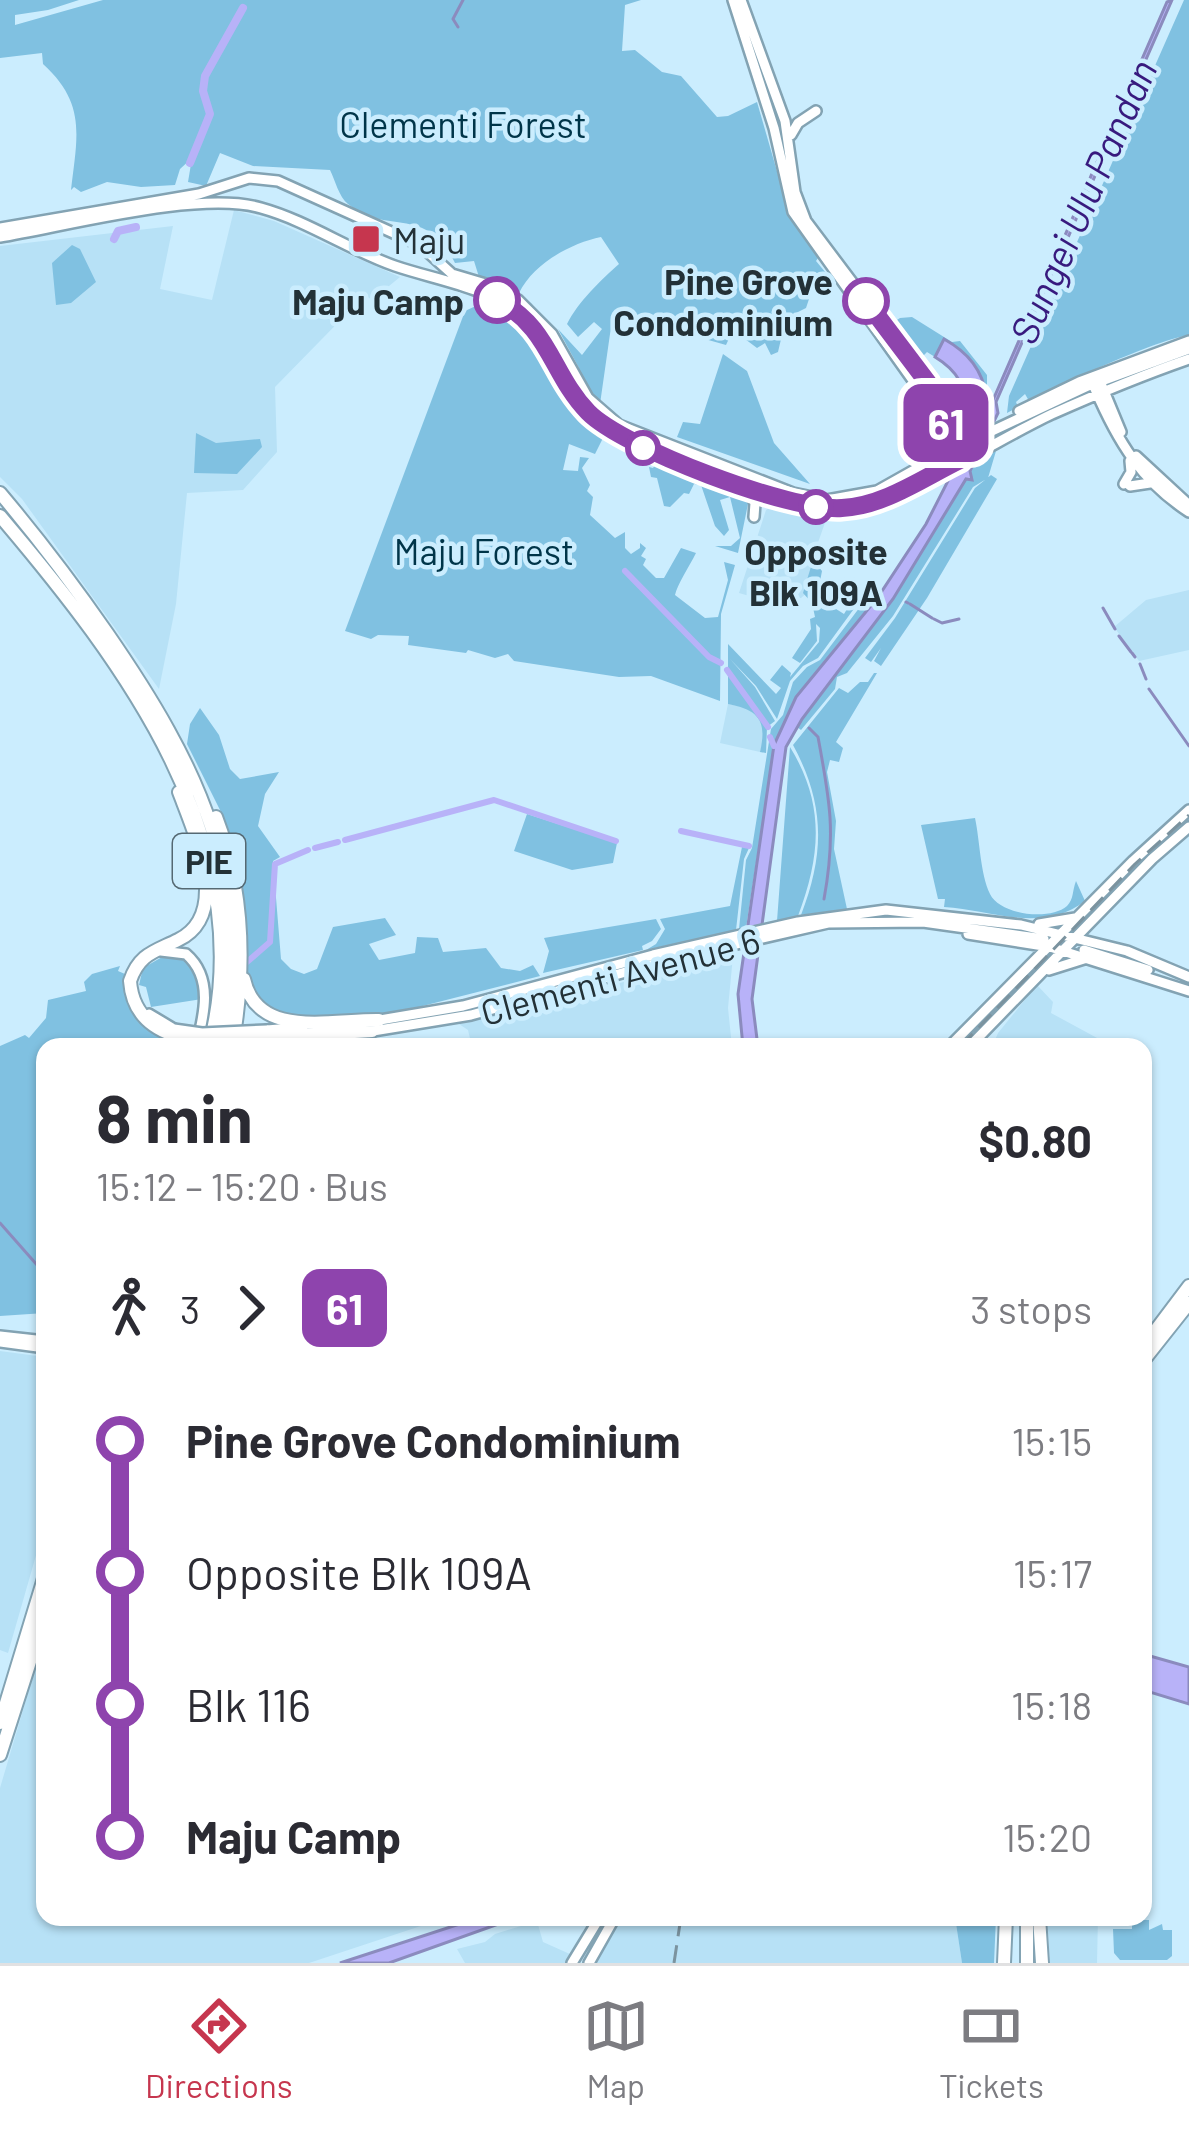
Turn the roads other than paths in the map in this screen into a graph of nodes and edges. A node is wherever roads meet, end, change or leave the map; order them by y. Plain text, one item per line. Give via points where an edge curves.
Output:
1 (737, 0) edge
2 (780, 105) junction
3 (816, 111) dead end
4 (799, 117) dead end
5 (780, 122) dead end
6 (790, 138) junction
7 (782, 160) junction
8 (198, 199) junction
9 (171, 203) junction
10 (0, 228) edge
11 (0, 237) edge
12 (450, 279) junction
13 (1189, 345) edge
14 (1189, 359) edge
15 (914, 372) junction
16 (1125, 383) junction
17 (1098, 388) junction
18 (1075, 405) junction
19 (1108, 411) junction
20 (995, 429) junction
21 (940, 432) junction
22 (962, 444) junction
23 (1128, 456) junction
24 (957, 462) junction
25 (915, 468) junction
26 (1150, 483) junction
27 (745, 485) junction
28 (1166, 491) junction
29 (0, 493) edge
30 (1189, 509) edge
31 (0, 516) edge
32 (754, 517) dead end
33 (141, 708) junction
34 (199, 785) junction
35 (1187, 809) edge
36 (1189, 827) edge
37 (1080, 916) junction
38 (867, 917) junction
39 (1095, 918) junction
40 (1022, 925) junction
41 (1062, 934) junction
42 (1046, 940) junction
43 (1024, 942) junction
44 (1102, 945) junction
45 (1084, 948) junction
46 (1064, 951) junction
47 (242, 960) junction
48 (1041, 975) junction
49 (1022, 976) junction
50 (1189, 984) edge
51 (375, 1025) junction
52 (173, 1032) junction
53 (198, 1038) edge
54 (198, 1038) edge
55 (210, 1038) edge
56 (220, 1038) edge
57 (233, 1038) edge
58 (286, 1038) edge
59 (320, 1038) edge
60 (958, 1038) edge
61 (978, 1038) edge
62 (1189, 1286) edge
63 (1189, 1308) edge
64 (0, 1339) edge
65 (36, 1341) edge
66 (1152, 1344) edge
67 (1152, 1347) edge
68 (36, 1605) edge
69 (36, 1643) edge
70 (0, 1723) edge
71 (0, 1755) edge
72 (594, 1926) edge
73 (610, 1926) edge
74 (1006, 1926) edge
75 (1024, 1926) edge
76 (1040, 1926) edge
77 (572, 1963) edge
78 (589, 1963) edge
79 (1004, 1963) edge
80 (1023, 1963) edge
81 (1042, 1963) edge

1 - 2 main road
1 - 7 main road
2 - 4 main road
2 - 6 main road
3 - 6 main road
5 - 7 main road
6 - 15 main road via 806,221
7 - 15 main road via 799,224
8 - 9 main road
8 - 12 main road via 263,208 380,260
8 - 12 main road via 249,178 278,181 420,244
9 - 10 main road
9 - 11 main road
12 - 25 main road via 489,285 526,306 588,398 629,430 814,498 857,497
12 - 27 main road via 526,320 577,399 620,437
13 - 17 main road
13 - 20 main road via 1079,382
14 - 16 main road
15 - 21 main road
15 - 22 main road
16 - 17 main road
16 - 19 main road
17 - 18 main road
17 - 19 main road
17 - 20 main road
18 - 19 main road
18 - 24 main road
19 - 23 main road
19 - 28 main road
20 - 22 main road
21 - 22 main road
21 - 25 main road
22 - 24 main road
22 - 25 main road
23 - 26 main road
23 - 26 main road via 1127,485
24 - 27 main road via 880,500 842,508 797,504
26 - 28 main road
27 - 32 main road
28 - 30 main road
29 - 34 highway, PIE via 129,665
31 - 33 highway, PIE
33 - 52 highway via 190,823 206,893 193,929 145,955 130,982 138,1011
33 - 55 highway, PIE via 179,772 211,865 219,957
34 - 47 highway via 234,874
34 - 56 highway, PIE via 230,927
35 - 37 main road
36 - 39 main road
37 - 40 main road
37 - 41 main road
38 - 40 main road, Clementi Avenue 6 via 908,911
38 - 42 main road, Clementi Avenue 6
38 - 43 main road, Clementi Avenue 6
38 - 51 main road, Clementi Avenue 6 via 699,948 471,1015
39 - 44 main road
39 - 45 main road
40 - 41 main road, Clementi Avenue 6
41 - 42 main road
41 - 45 main road, Clementi Avenue 6
42 - 43 main road, Clementi Avenue 6
42 - 46 main road, Clementi Avenue 6
42 - 49 main road
43 - 49 main road
44 - 45 main road, Clementi Avenue 6
44 - 50 main road, Clementi Avenue 6 via 1163,963
45 - 46 main road
45 - 46 main road, Clementi Avenue 6
45 - 48 main road
45 - 50 main road, Clementi Avenue 6
46 - 48 main road
47 - 51 highway via 249,996 266,1015
47 - 57 highway
48 - 61 main road
49 - 60 main road
51 - 58 highway
51 - 59 main road, Clementi Avenue 6
52 - 53 highway, bridge
52 - 54 main road via 148,1013 137,986 143,963 163,951 186,954 202,976
62 - 66 highway
63 - 67 highway
64 - 65 main road
68 - 70 highway
69 - 71 highway
72 - 77 main road
73 - 78 main road
74 - 79 highway
75 - 80 highway
76 - 81 highway

